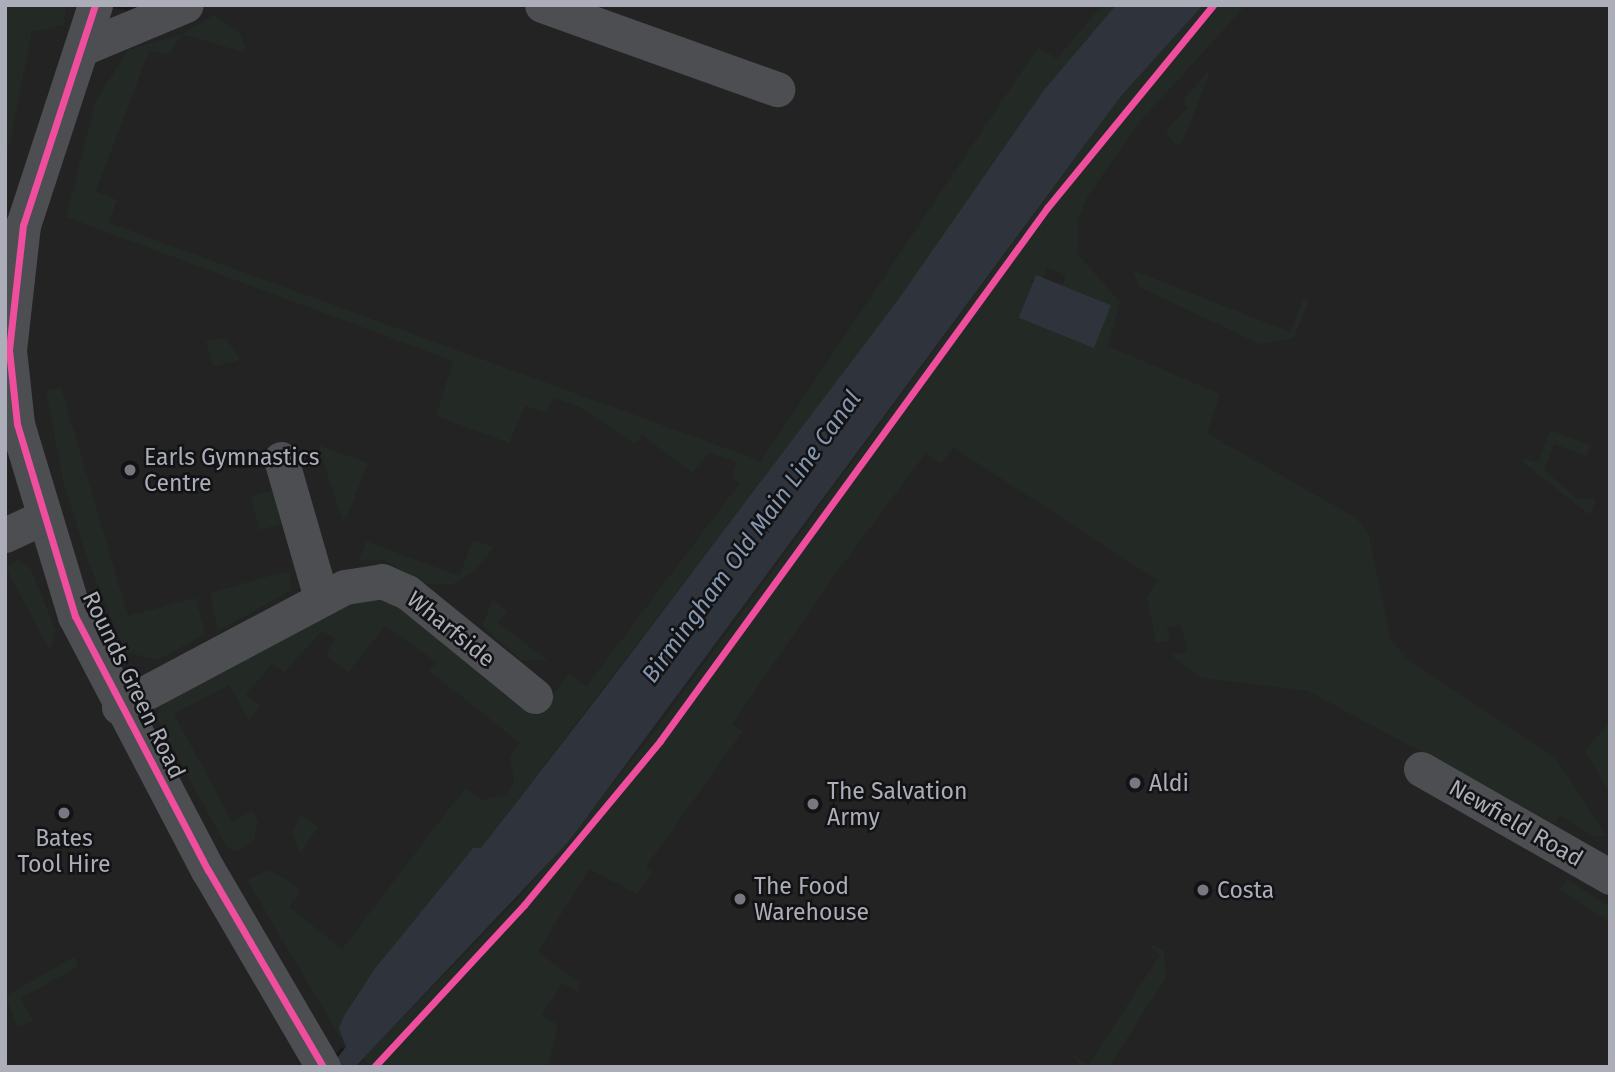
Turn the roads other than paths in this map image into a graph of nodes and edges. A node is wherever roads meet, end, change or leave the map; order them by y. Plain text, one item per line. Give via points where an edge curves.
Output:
1 (95, 5) edge
2 (542, 5) edge
3 (164, 9) edge
4 (85, 47) junction
5 (777, 89) dead end
6 (281, 459) dead end
7 (41, 518) junction
8 (5, 535) edge
9 (321, 598) junction
10 (535, 696) dead end
11 (119, 707) junction
12 (1421, 769) dead end
13 (1610, 877) edge
14 (323, 1067) edge

1 - 4 street, Rounds Green Road
2 - 5 street
3 - 4 street
4 - 7 street, Rounds Green Road via 23,225 9,350 17,424
6 - 9 street
7 - 8 street
7 - 11 street, Rounds Green Road via 75,616
9 - 10 street, Wharfside via 355,584 393,584
9 - 11 street, Wharfside
11 - 14 street, Rounds Green Road
12 - 13 street, Newfield Road

